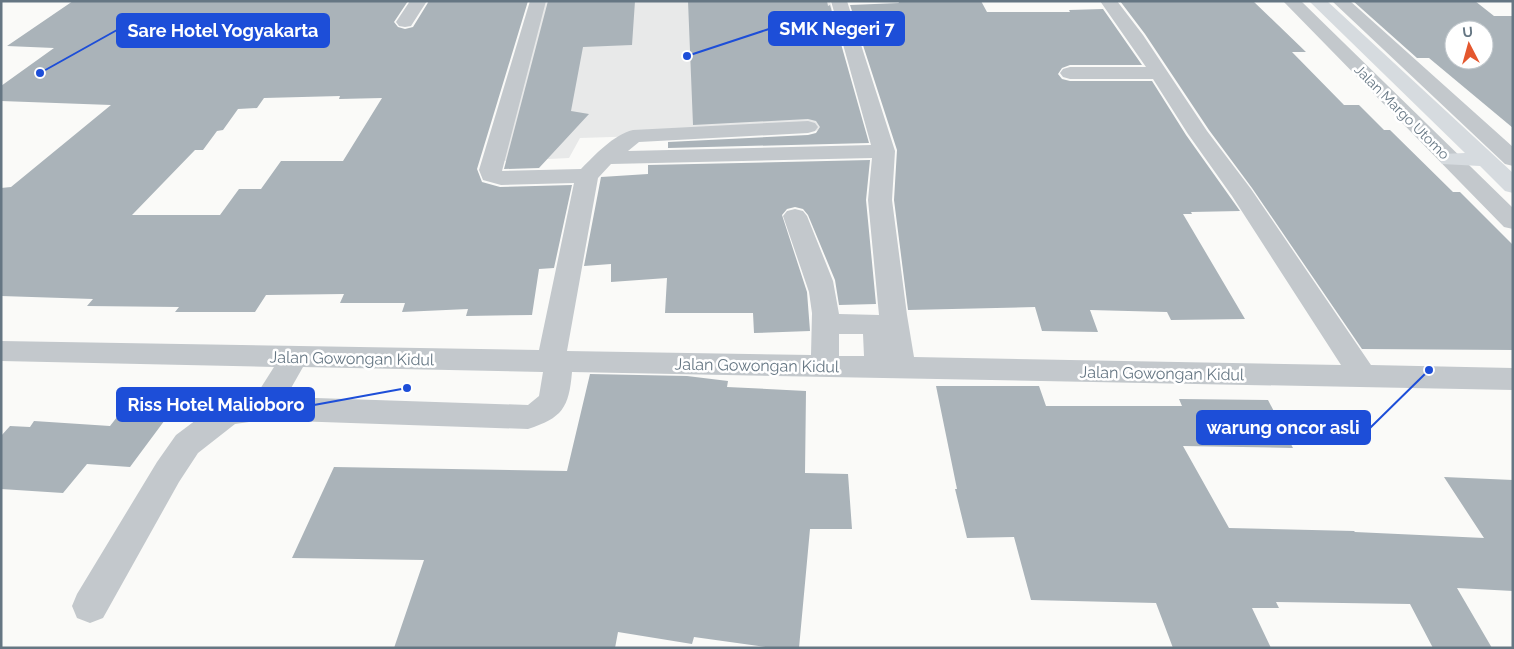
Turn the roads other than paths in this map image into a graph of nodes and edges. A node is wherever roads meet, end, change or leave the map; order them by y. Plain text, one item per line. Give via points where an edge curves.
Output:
1 (418, 1) edge
2 (538, 1) edge
3 (840, 1) edge
4 (1108, 1) edge
5 (1291, 1) edge
6 (1317, 1) edge
7 (1340, 1) edge
8 (405, 22) dead end
9 (1321, 32) junction
10 (1349, 32) junction
11 (1070, 73) dead end
12 (1159, 73) junction
13 (1378, 88) junction
14 (1410, 88) junction
15 (808, 128) dead end
16 (884, 151) junction
17 (605, 158) junction
18 (1450, 159) junction
19 (1513, 159) edge
20 (1485, 160) junction
21 (587, 176) junction
22 (1513, 186) edge
23 (795, 216) dead end
24 (1513, 222) edge
25 (825, 324) junction
26 (1, 351) edge
27 (294, 357) junction
28 (555, 361) junction
29 (825, 366) junction
30 (891, 368) junction
31 (1363, 376) junction
32 (1513, 379) edge
33 (264, 408) junction
34 (90, 606) dead end

1 - 8 street
2 - 21 street via 491,174 501,178
3 - 16 street
4 - 12 street
5 - 9 street, Jalan Margo Utomo
6 - 10 main road, Jalan Margo Utomo
7 - 19 street
9 - 10 main road
9 - 13 street, Jalan Margo Utomo
10 - 14 main road, Jalan Margo Utomo
11 - 12 street
12 - 31 street
13 - 14 main road
13 - 18 street, Jalan Margo Utomo
14 - 20 main road, Jalan Margo Utomo
15 - 17 street via 633,136
16 - 17 street
16 - 30 street via 880,200 893,315
17 - 21 street
18 - 20 main road
18 - 24 street, Jalan Margo Utomo
19 - 20 street
20 - 22 main road, Jalan Margo Utomo
21 - 28 street
23 - 25 street via 820,282
25 - 29 street
25 - 30 street via 876,324
26 - 27 street, Jalan Gowongan Kidul
27 - 28 street, Jalan Gowongan Kidul
27 - 33 street
28 - 29 street, Jalan Gowongan Kidul
28 - 33 street via 555,394 550,407 542,414
29 - 30 street, Jalan Gowongan Kidul
30 - 31 street, Jalan Gowongan Kidul
31 - 32 street, Jalan Gowongan Kidul
33 - 34 street via 226,413 187,444

